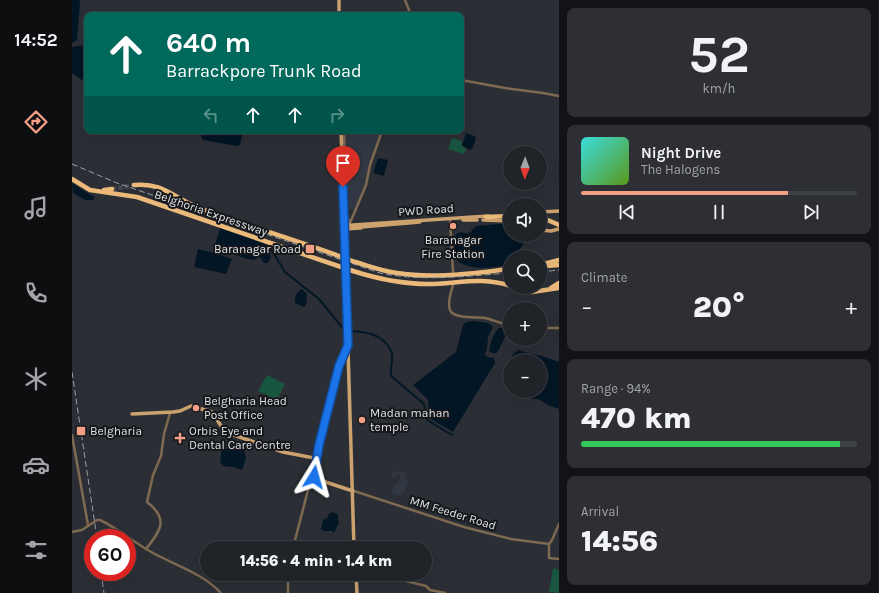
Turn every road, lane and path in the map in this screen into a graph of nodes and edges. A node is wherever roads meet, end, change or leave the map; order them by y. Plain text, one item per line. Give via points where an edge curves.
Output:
1 (337, 0) edge
2 (405, 0) edge
3 (338, 12) edge
4 (410, 12) edge
5 (464, 81) edge
6 (559, 96) edge
7 (343, 134) edge
8 (343, 134) edge
9 (343, 134) edge
10 (381, 134) edge
11 (342, 143) junction
12 (72, 178) edge
13 (134, 185) tunnel mouth
14 (90, 189) junction
15 (112, 189) tunnel mouth
16 (559, 211) edge
17 (547, 212) edge
18 (486, 217) joint
19 (503, 217) edge
20 (503, 218) edge
21 (494, 219) joint
22 (450, 220) junction
23 (547, 220) edge
24 (429, 222) junction
25 (352, 224) junction
26 (559, 224) edge
27 (345, 227) junction
28 (559, 229) edge
29 (547, 231) edge
30 (559, 260) edge
31 (547, 264) edge
32 (559, 265) edge
33 (547, 266) edge
34 (503, 270) edge
35 (453, 272) dead end
36 (559, 283) edge
37 (503, 284) edge
38 (454, 285) dead end
39 (559, 288) edge
40 (547, 289) edge
41 (547, 290) edge
42 (503, 323) edge
43 (547, 328) edge
44 (559, 328) edge
45 (348, 345) junction
46 (170, 412) junction
47 (134, 414) dead end
48 (72, 435) edge
49 (317, 460) junction
50 (314, 477) junction
51 (353, 491) junction
52 (559, 524) edge
53 (88, 525) junction
54 (72, 532) edge
55 (295, 541) edge
56 (355, 541) edge
57 (549, 544) junction
58 (146, 549) junction
59 (559, 559) edge
60 (288, 581) edge
61 (356, 581) edge
62 (403, 581) edge
63 (221, 593) edge
64 (288, 593) edge
65 (356, 593) edge
66 (445, 593) edge

1 - 3 main road
2 - 4 street
5 - 6 street
7 - 11 main road
8 - 25 street via 347,216
9 - 27 main road
10 - 25 street
11 - 24 main road, bridge via 342,212 346,223 361,227
11 - 27 main road
12 - 14 highway, Belghoria Expressway
13 - 34 highway, Belghoria Expressway, bridge via 159,187 199,208 384,270 433,276
14 - 15 highway
14 - 37 highway, Belghoria Expressway, bridge via 137,197 268,243 386,280 429,284 489,280
16 - 17 main road
18 - 19 highway
18 - 22 main road, PWD Road
20 - 21 highway
21 - 22 main road, PWD Road
22 - 24 main road, PWD Road
22 - 25 main road, PWD Road
22 - 35 street
23 - 26 highway
24 - 27 main road, PWD Road via 385,227
25 - 27 main road, PWD Road
27 - 45 main road
28 - 29 main road
30 - 31 highway
32 - 33 highway
36 - 40 highway
38 - 42 street via 449,310 455,315 486,318
39 - 41 highway
43 - 44 street
45 - 49 street via 339,366
45 - 51 main road
46 - 47 main road
46 - 49 main road via 191,406 207,409 214,413 225,432 283,452
46 - 58 street via 161,456 153,475 147,502 157,510 161,520 155,537
48 - 53 street
49 - 50 main road
50 - 51 main road
50 - 55 street via 308,490
51 - 56 main road
51 - 57 street, MM Feeder Road via 464,527 512,539
52 - 57 street
53 - 54 street
53 - 58 street via 100,520
57 - 59 street via 549,558
58 - 63 street via 195,573
60 - 64 street
61 - 65 main road
62 - 66 street

